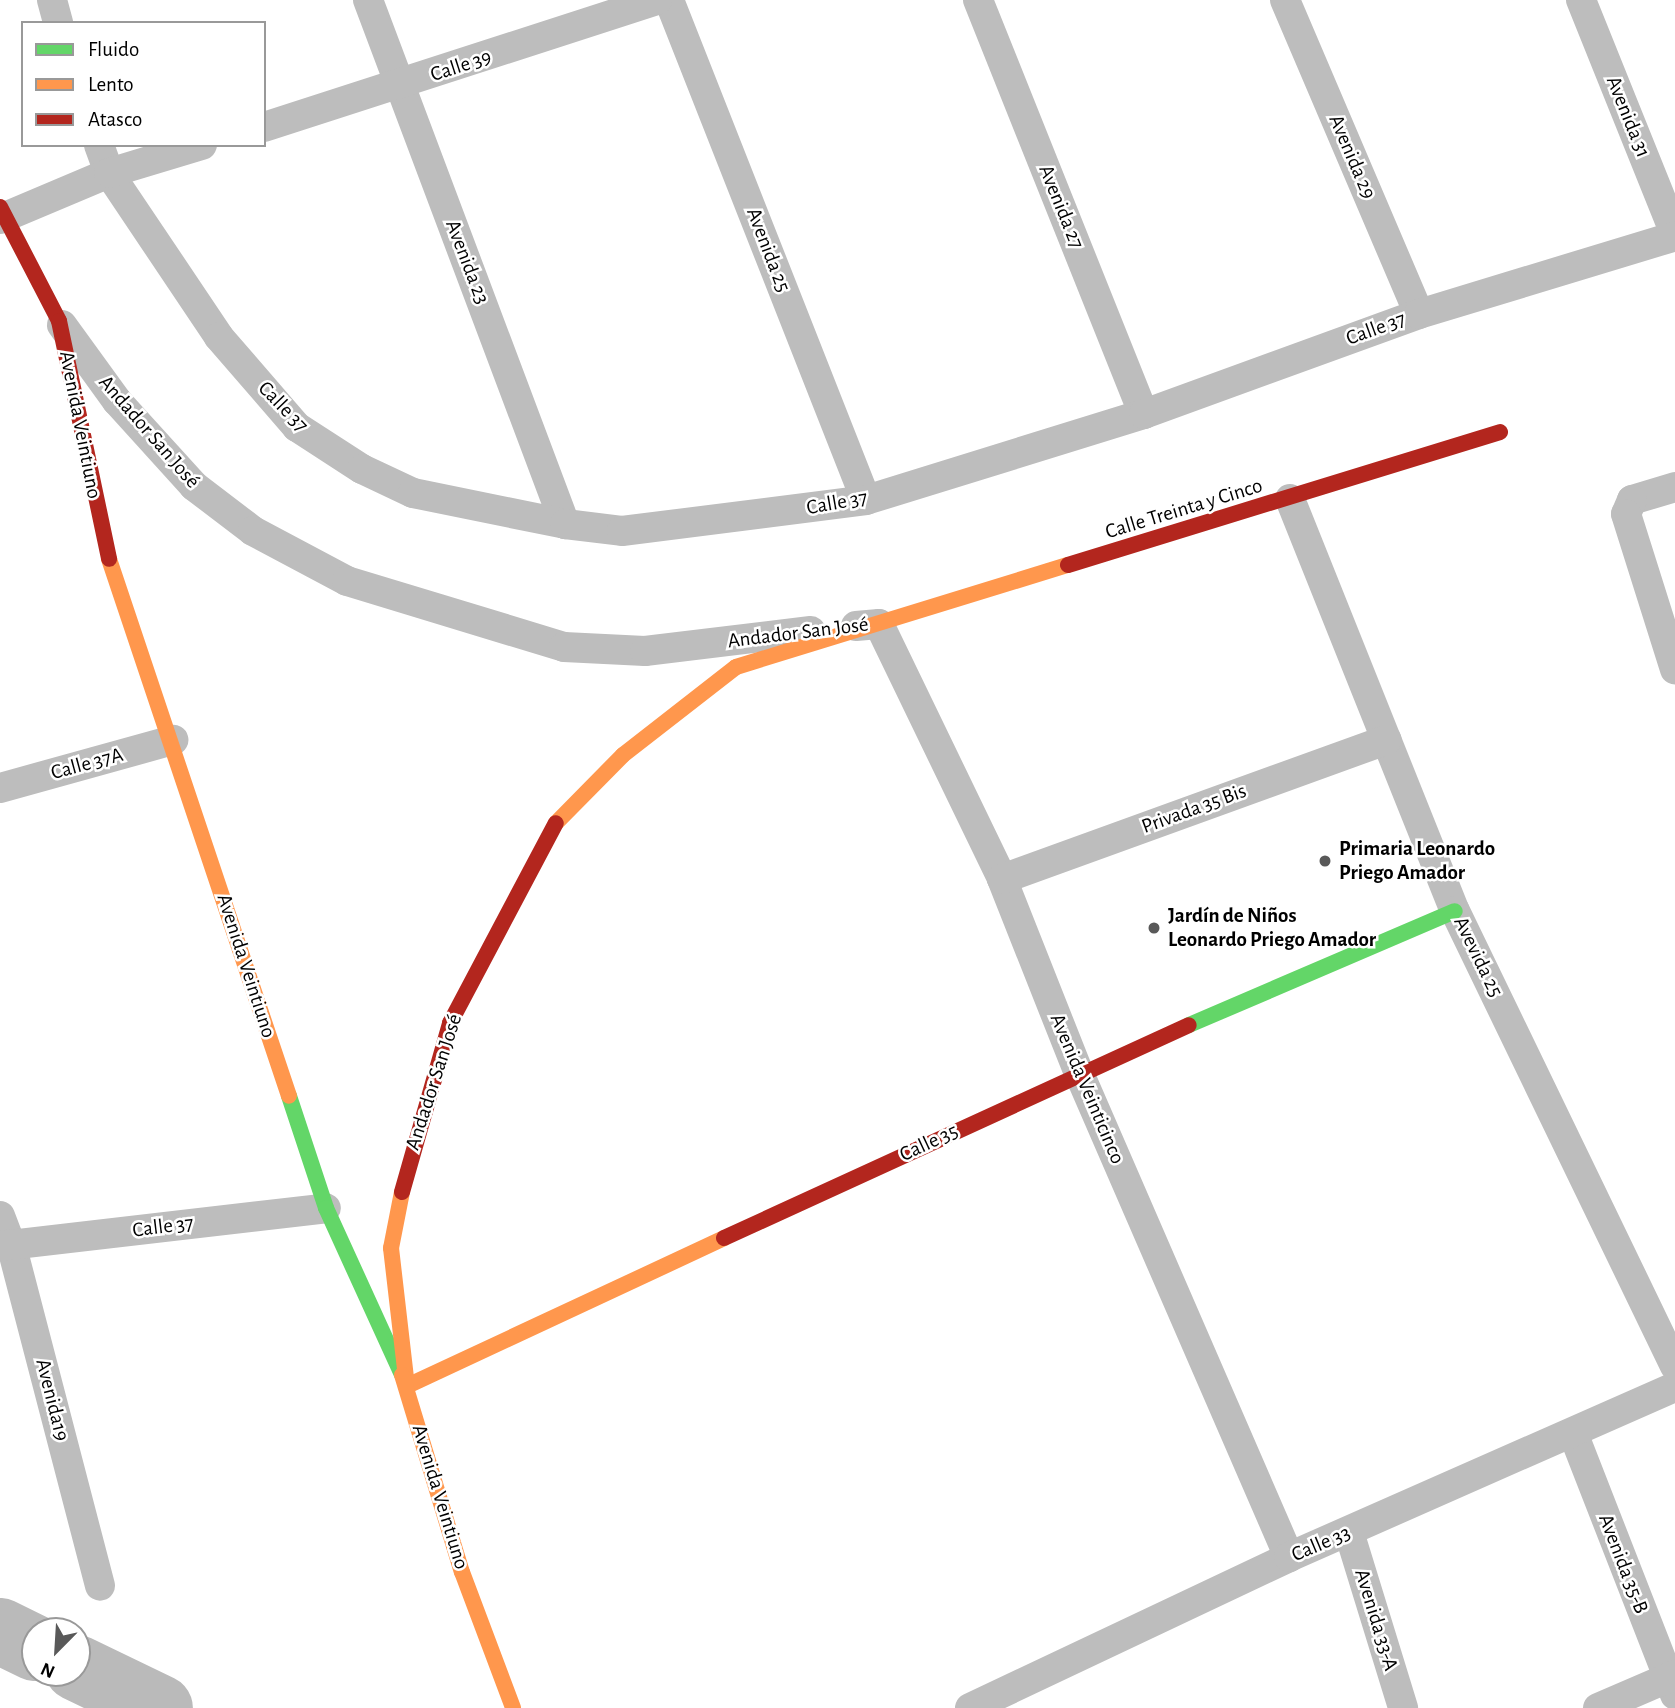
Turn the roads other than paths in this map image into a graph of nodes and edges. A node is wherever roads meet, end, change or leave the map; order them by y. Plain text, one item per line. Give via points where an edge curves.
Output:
1 (52, 0) edge
2 (368, 0) edge
3 (657, 0) edge
4 (669, 0) edge
5 (978, 0) edge
6 (1285, 0) edge
7 (1581, 0) edge
8 (57, 21) edge
9 (401, 86) junction
10 (266, 126) edge
11 (100, 147) edge
12 (195, 147) edge
13 (109, 173) junction
14 (1, 214) edge
15 (1675, 235) edge
16 (1419, 314) junction
17 (59, 321) junction
18 (1144, 414) junction
19 (1500, 432) dead end
20 (1675, 487) edge
21 (1290, 499) junction
22 (866, 500) junction
23 (565, 524) junction
24 (879, 624) junction
25 (1675, 669) edge
26 (173, 740) junction
27 (1387, 740) junction
28 (0, 788) edge
29 (1002, 879) junction
30 (1455, 911) junction
31 (1079, 1073) junction
32 (326, 1208) junction
33 (0, 1216) edge
34 (6, 1245) edge
35 (1675, 1366) edge
36 (407, 1386) junction
37 (1675, 1387) edge
38 (1573, 1433) junction
39 (1349, 1532) junction
40 (1289, 1557) junction
41 (100, 1586) dead end
42 (1672, 1682) edge
43 (513, 1708) edge
44 (970, 1708) edge
45 (1403, 1708) edge
46 (1598, 1708) edge

1 - 8 street
2 - 9 street, Avenida 23
3 - 9 street, Calle 39
4 - 22 street, Avenida 25
5 - 18 street, Avenida 27
6 - 16 street, Avenida 29
7 - 15 street, Avenida 31
9 - 10 street, Calle 39
9 - 23 street, Avenida 23
11 - 13 street
12 - 13 street
13 - 14 street
13 - 23 street, Calle 37 via 219,337 298,427 362,469 413,493
14 - 17 street, Avenida Veintiuno
15 - 16 street, Calle 37
16 - 18 street, Calle 37
17 - 24 street, Andador San José via 117,401 194,486 253,531 347,581 564,647 645,651
17 - 26 street, Avenida Veintiuno via 106,552
18 - 22 street, Calle 37
19 - 21 street, Calle Treinta y Cinco
20 - 25 street via 1632,500 1626,508
21 - 24 street, Calle Treinta y Cinco
21 - 27 street, Avevida 25
22 - 23 street, Calle 37 via 622,531
24 - 29 street, Avenida Veinticinco
24 - 36 street, Andador San José via 736,667 623,755 552,827 450,1023 406,1169 391,1248
26 - 28 street, Calle 37A
26 - 32 street, Avenida Veintiuno
27 - 29 street, Privada 35 Bis
27 - 30 street, Avevida 25
29 - 31 street, Avenida Veinticinco
30 - 31 street, Calle 35
30 - 35 street, Avevida 25
31 - 36 street, Calle 35
31 - 40 street, Avenida Veinticinco
32 - 34 street, Calle 37
32 - 36 street, Avenida Veintiuno
33 - 34 street, Avenida19
34 - 41 street, Avenida19
36 - 43 street, Avenida Veintiuno via 462,1572
37 - 38 street, Calle 33
38 - 39 street, Calle 33
38 - 42 street, Avenida 35-B
39 - 40 street, Calle 33
39 - 45 street, Avenida 33-A
40 - 44 street, Calle 33
42 - 46 street

